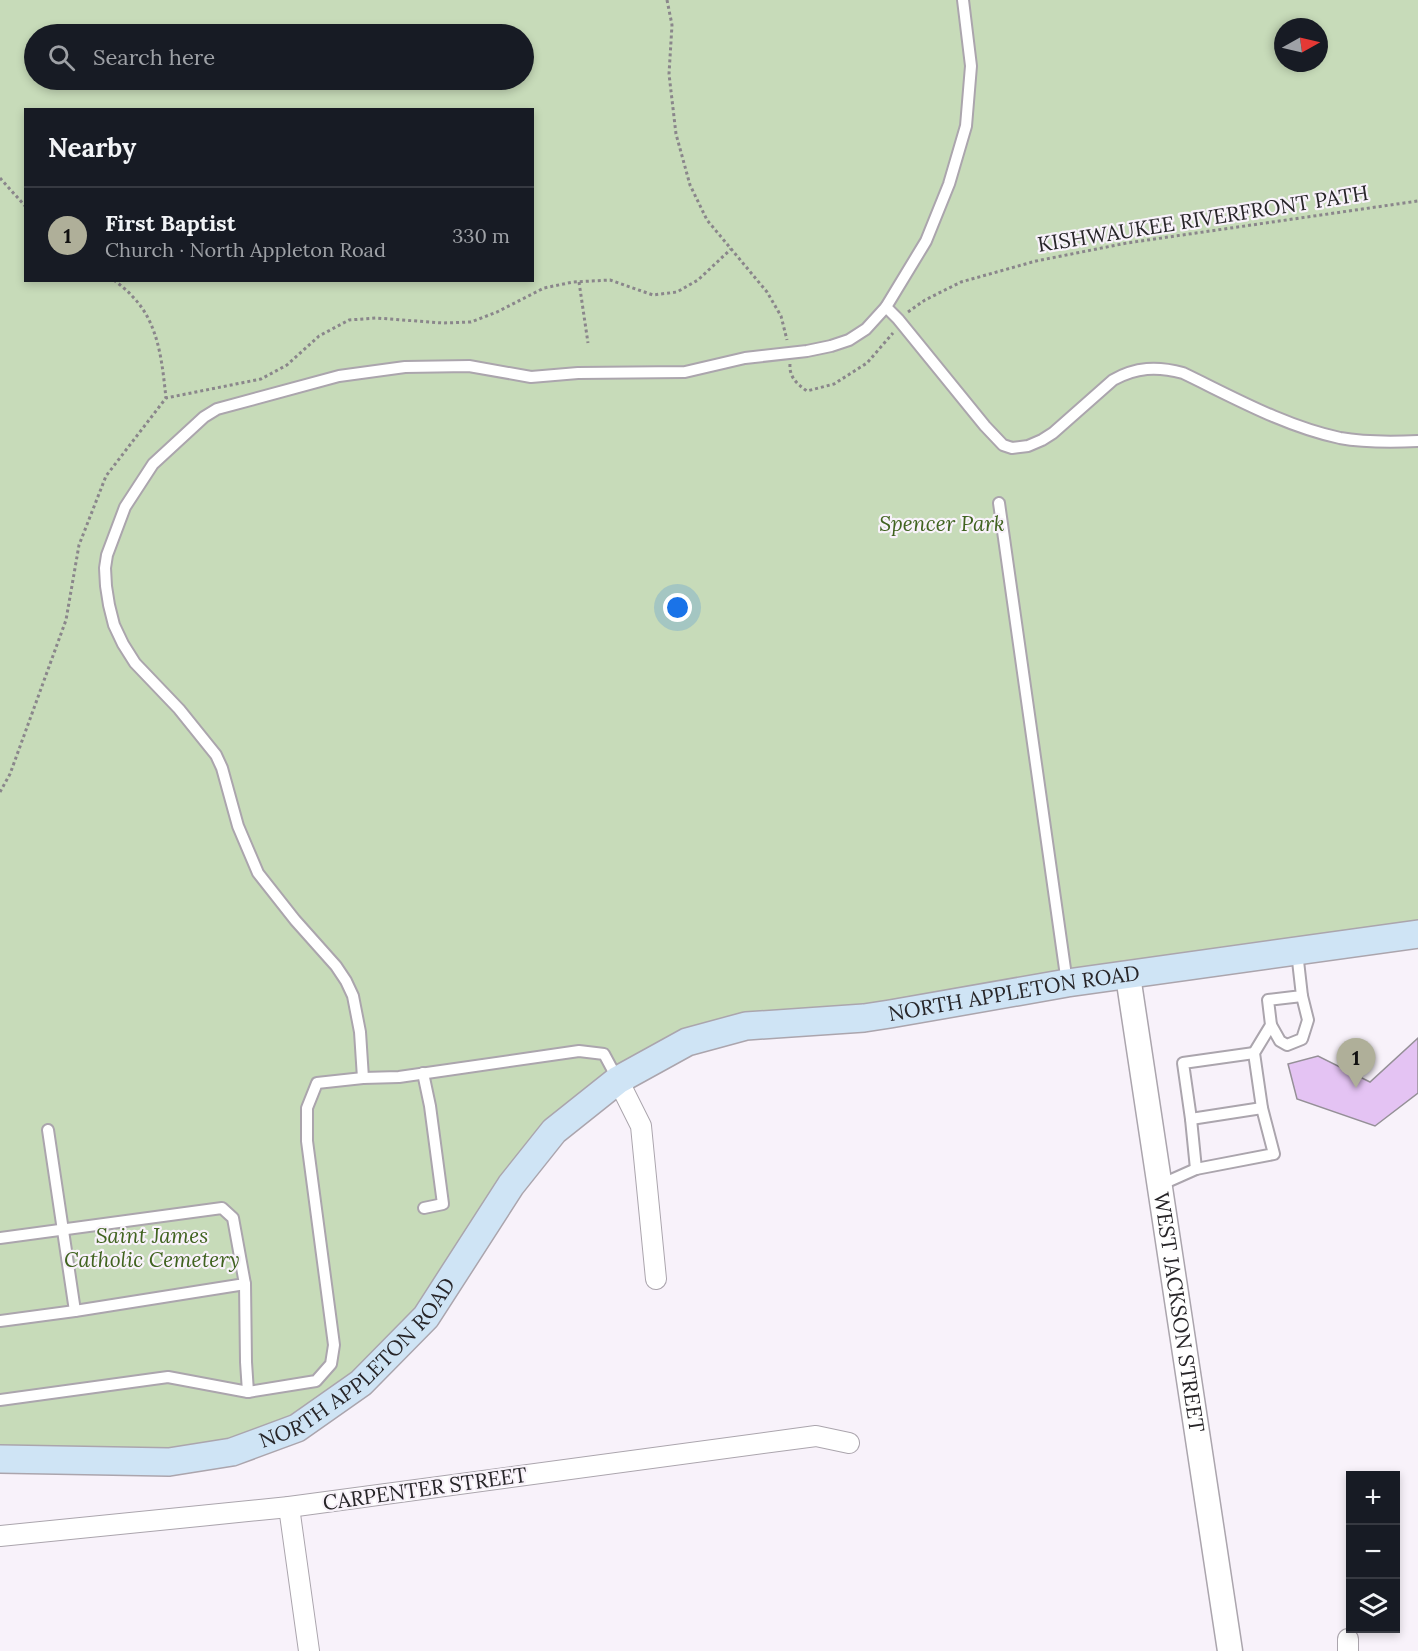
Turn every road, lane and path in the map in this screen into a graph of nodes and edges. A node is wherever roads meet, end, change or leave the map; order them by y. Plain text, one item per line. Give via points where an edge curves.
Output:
1 (667, 0) edge
2 (963, 0) edge
3 (0, 178) edge
4 (1418, 201) edge
5 (24, 205) edge
6 (731, 249) junction
7 (116, 282) edge
8 (579, 282) junction
9 (886, 307) junction
10 (898, 319) junction
11 (588, 343) dead end
12 (790, 353) junction
13 (166, 398) junction
14 (1418, 441) edge
15 (999, 502) dead end
16 (0, 792) edge
17 (1418, 934) edge
18 (1297, 951) junction
19 (1128, 976) junction
20 (1067, 983) junction
21 (1302, 996) junction
22 (1271, 1025) junction
23 (1254, 1053) junction
24 (423, 1074) junction
25 (363, 1078) junction
26 (618, 1080) junction
27 (1262, 1108) junction
28 (1191, 1119) junction
29 (48, 1130) dead end
30 (1197, 1169) junction
31 (1160, 1186) junction
32 (424, 1208) dead end
33 (63, 1230) junction
34 (0, 1238) edge
35 (656, 1279) dead end
36 (245, 1284) junction
37 (75, 1311) junction
38 (0, 1322) edge
39 (248, 1392) junction
40 (0, 1400) edge
41 (849, 1443) dead end
42 (0, 1459) edge
43 (289, 1507) junction
44 (0, 1536) edge
45 (309, 1651) edge
46 (1230, 1651) edge

1 - 6 path, KISHWAUKEE RIVERFRONT PATH via 672,24 669,74 676,134 690,185 707,220
2 - 9 lane via 971,66 966,126 950,184 926,241
3 - 5 path
4 - 10 path, KISHWAUKEE RIVERFRONT PATH via 1127,243 1036,261 961,282
6 - 8 path via 698,280 677,292 652,295 610,280
6 - 12 path, KISHWAUKEE RIVERFRONT PATH via 781,316
7 - 13 path via 149,318 161,355
8 - 11 path
8 - 13 path via 544,288 471,322 349,320 261,379
9 - 10 lane
9 - 12 lane via 866,329 849,339
10 - 12 path, KISHWAUKEE RIVERFRONT PATH via 893,335 867,363 834,384 807,391 796,384 790,372
10 - 14 lane via 985,426 1003,445 1012,448 1047,437 1113,380 1152,368 1182,373 1286,422 1341,438
12 - 25 lane via 745,358 685,372 531,376 469,366 405,367 339,376 217,409 153,464 125,507 105,568 114,625 135,663 216,755 238,826 258,873 346,981 360,1032
13 - 16 path via 106,476 79,545 66,620
15 - 20 lane
17 - 18 main road, NORTH APPLETON ROAD
18 - 19 main road, NORTH APPLETON ROAD
18 - 21 lane
19 - 20 main road, NORTH APPLETON ROAD
19 - 31 street, WEST JACKSON STREET
20 - 26 main road, NORTH APPLETON ROAD via 881,1015 746,1026 687,1042
21 - 22 lane via 1268,1000
21 - 22 lane via 1308,1020 1302,1039 1287,1045
22 - 23 lane
23 - 27 lane
23 - 28 lane via 1183,1063
24 - 25 lane
24 - 26 lane via 579,1050 604,1053
24 - 32 lane via 442,1204
25 - 39 lane via 317,1083 306,1108 334,1345 331,1364 316,1381
26 - 35 street via 641,1126
26 - 42 main road, NORTH APPLETON ROAD via 554,1131 511,1185 426,1317 361,1383 297,1428 232,1452 169,1462
27 - 28 lane
27 - 30 lane via 1274,1154
28 - 30 lane
29 - 33 lane
30 - 31 lane
31 - 46 street, WEST JACKSON STREET
33 - 34 lane
33 - 36 lane via 222,1208 233,1218
33 - 37 lane
36 - 37 lane
36 - 39 lane
37 - 38 lane
39 - 40 lane via 168,1377
41 - 43 street, CARPENTER STREET via 816,1436
43 - 44 street, CARPENTER STREET
43 - 45 street

